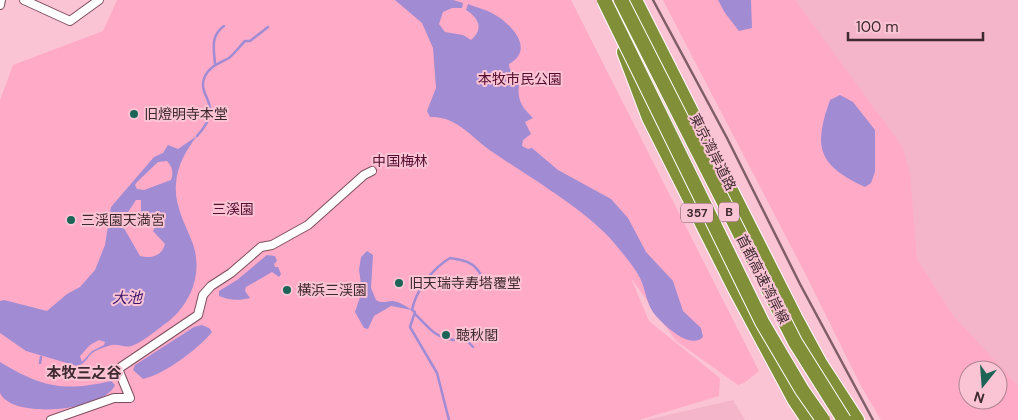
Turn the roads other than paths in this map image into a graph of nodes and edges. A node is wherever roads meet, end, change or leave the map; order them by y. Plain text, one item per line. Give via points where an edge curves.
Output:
1 (1, 0) edge
2 (24, 0) edge
3 (99, 0) edge
4 (600, 0) edge
5 (604, 0) edge
6 (621, 0) edge
7 (635, 0) edge
8 (0, 5) edge
9 (642, 14) junction
10 (614, 26) junction
11 (372, 171) dead end
12 (51, 420) edge
13 (808, 420) edge
14 (823, 420) edge
15 (830, 420) edge
16 (842, 420) edge
17 (857, 420) edge

1 - 8 street
2 - 3 street via 70,21
4 - 10 highway, 357
5 - 14 highway, 首都高速湾岸線 / B, bridge via 762,322
6 - 16 highway, 首都高速湾岸線 / B, bridge via 795,342
7 - 9 highway, 東京湾岸道路 / 357
9 - 16 highway, 東京湾岸道路 / 357, bridge via 684,129 789,336 811,376
9 - 17 highway, 東京湾岸道路 / 357 via 795,317
10 - 13 highway, 357 via 649,118 735,289
10 - 15 highway, 357, bridge via 765,320 797,376
11 - 12 street via 308,226 253,253 211,286 204,295 198,315 118,369 130,398 114,398

